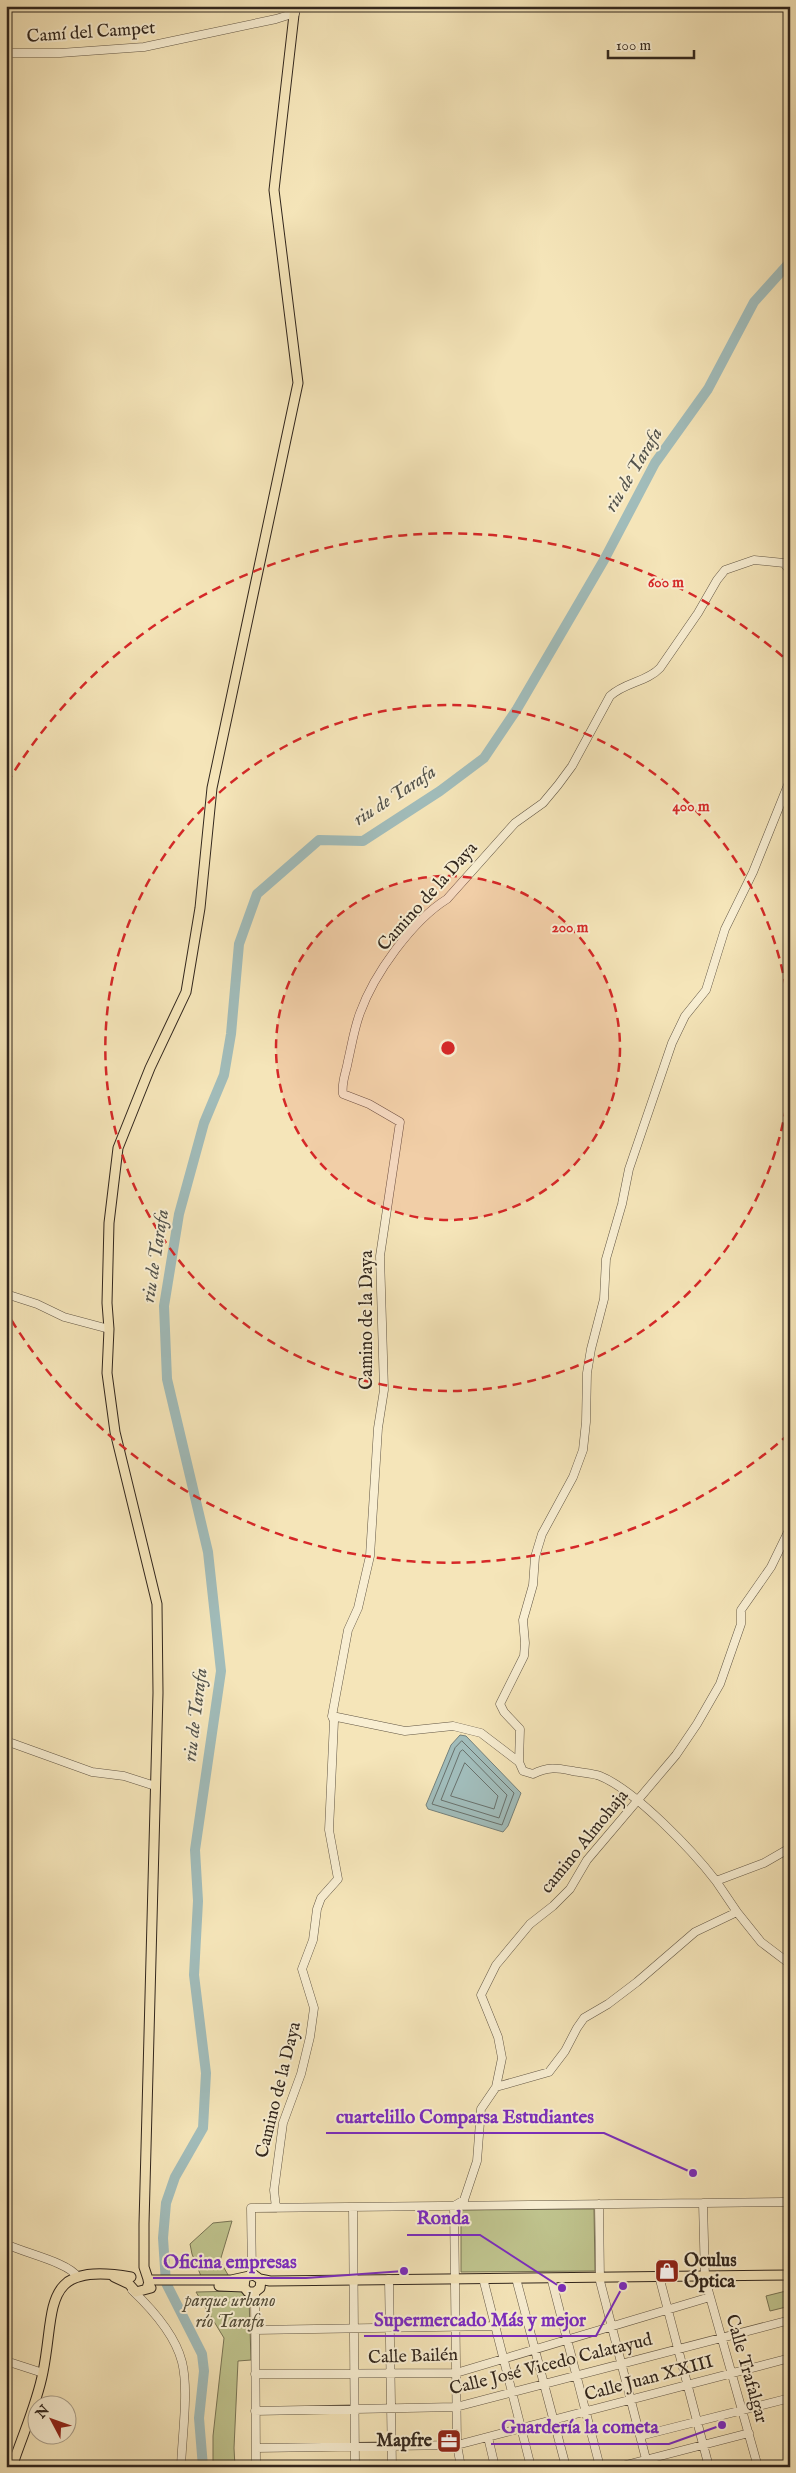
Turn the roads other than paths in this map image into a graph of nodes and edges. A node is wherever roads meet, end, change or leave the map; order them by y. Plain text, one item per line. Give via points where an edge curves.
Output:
1 (295, 9) edge
2 (6, 53) edge
3 (790, 571) edge
4 (790, 660) edge
5 (790, 677) edge
6 (790, 780) edge
7 (6, 1294) edge
8 (110, 1329) junction
9 (790, 1528) edge
10 (332, 1716) junction
11 (6, 1741) edge
12 (519, 1762) junction
13 (155, 1786) junction
14 (638, 1800) junction
15 (790, 1848) edge
16 (716, 1881) junction
17 (737, 1912) junction
18 (790, 1964) edge
19 (496, 2087) junction
20 (703, 2203) junction
21 (599, 2204) junction
22 (790, 2204) edge
23 (454, 2206) junction
24 (353, 2207) junction
25 (276, 2208) junction
26 (6, 2244) edge
27 (790, 2276) edge
28 (78, 2277) junction
29 (705, 2277) junction
30 (659, 2278) junction
31 (600, 2279) junction
32 (455, 2280) junction
33 (389, 2281) junction
34 (552, 2281) junction
35 (139, 2282) junction
36 (354, 2282) junction
37 (484, 2282) junction
38 (517, 2282) junction
39 (253, 2283) junction
40 (710, 2297) junction
41 (668, 2310) junction
42 (790, 2320) edge
43 (495, 2326) junction
44 (612, 2326) junction
45 (456, 2327) junction
46 (354, 2328) junction
47 (389, 2328) junction
48 (255, 2330) junction
49 (722, 2338) junction
50 (568, 2340) junction
51 (678, 2349) junction
52 (535, 2350) junction
53 (790, 2358) edge
54 (504, 2359) junction
55 (6, 2361) edge
56 (622, 2364) junction
57 (456, 2373) junction
58 (732, 2373) junction
59 (43, 2374) junction
60 (255, 2374) junction
61 (354, 2374) junction
62 (390, 2374) junction
63 (577, 2376) junction
64 (544, 2384) junction
65 (688, 2385) junction
66 (512, 2392) junction
67 (790, 2398) edge
68 (631, 2400) junction
69 (456, 2407) junction
70 (391, 2408) junction
71 (354, 2409) junction
72 (742, 2410) junction
73 (256, 2411) junction
74 (586, 2411) junction
75 (554, 2420) junction
76 (697, 2421) junction
77 (521, 2428) junction
78 (749, 2433) junction
79 (640, 2436) junction
80 (488, 2437) junction
81 (457, 2445) junction
82 (704, 2445) junction
83 (355, 2446) junction
84 (392, 2446) junction
85 (256, 2448) junction
86 (646, 2459) junction
87 (790, 2463) edge
88 (9, 2466) edge
89 (182, 2467) edge
90 (256, 2467) edge
91 (355, 2467) edge
92 (392, 2467) edge
93 (461, 2467) edge
94 (495, 2467) edge
95 (531, 2467) edge
96 (566, 2467) edge
97 (600, 2467) edge
98 (618, 2467) edge
99 (651, 2467) edge
100 (709, 2467) edge
101 (758, 2467) edge
102 (785, 2467) edge

1 - 2 street, Camí del Campet via 276,19 144,47
1 - 8 main road via 274,190 298,383 212,788 200,908 186,992 150,1068 118,1148 109,1223 107,1303
3 - 10 street, Camino de la Daya via 784,563 754,560 725,570 660,668 653,675 619,688 610,696 572,766 558,785 542,803 515,823 397,949 369,990 359,1013 343,1094 400,1122 380,1256 384,1390 378,1428 370,1556 358,1608 348,1630
4 - 5 street
6 - 12 street via 753,872 725,929 706,990 685,1016 672,1043 629,1169 606,1259 604,1299 587,1373 583,1450 573,1477 542,1534 523,1620 524,1656 500,1704 520,1730
7 - 8 street via 64,1317
8 - 13 main road via 107,1373 115,1432 157,1604
9 - 14 street, camino Almohaja via 771,1567 740,1610 741,1624 720,1684 676,1755
10 - 12 street via 405,1732 453,1726 481,1733
10 - 25 street, Camino de la Daya via 329,1830 338,1880 321,1898 316,1909 313,1940 302,1969 314,2008 301,2074 283,2123 274,2190
11 - 13 street via 92,1772 124,1776
12 - 14 street via 523,1771 533,1774 553,1767 599,1776
13 - 35 main road via 144,2224
14 - 16 street
14 - 19 street, camino Almohaja via 586,1860 570,1889 530,1924 496,1965 481,1995 498,2037 502,2058
15 - 16 street via 764,1863
16 - 17 street
17 - 18 street via 761,1942
17 - 19 street via 695,1932 637,1982 584,2018 549,2072
19 - 23 street, camino Almohaja via 481,2109 477,2161 464,2200
20 - 21 street
20 - 22 street
20 - 29 street, Calle Trafalgar
21 - 23 street
21 - 31 street
23 - 24 street
23 - 32 street
24 - 25 street
24 - 36 street
25 - 39 street via 251,2208
26 - 28 street via 69,2267
27 - 29 main road
28 - 35 main road via 107,2274
28 - 59 main road via 66,2283 56,2294 51,2307
29 - 30 main road
29 - 40 street, Calle Trafalgar
30 - 31 main road
30 - 41 street
31 - 32 main road
31 - 34 main road
31 - 44 street
32 - 33 main road
32 - 37 main road
32 - 45 street
33 - 36 main road
33 - 47 street
34 - 38 main road
34 - 50 street
35 - 39 main road
35 - 89 street via 148,2305 182,2363
35 - 89 street via 175,2339 185,2363
36 - 39 main road
36 - 46 street
37 - 38 main road
37 - 43 street
38 - 52 street
39 - 48 street
40 - 41 street, Calle Bailén
40 - 49 street, Calle Trafalgar
41 - 44 street, Calle Bailén
41 - 51 street
42 - 49 street, Calle José Vicedo Calatayud
43 - 45 street
43 - 54 street
44 - 50 street, Calle Bailén
44 - 56 street
45 - 47 street
45 - 57 street
46 - 47 street
46 - 48 street
46 - 61 street
47 - 62 street
48 - 60 street
49 - 51 street, Calle José Vicedo Calatayud
49 - 58 street, Calle Trafalgar
50 - 52 street, Calle Bailén
50 - 63 street
51 - 56 street, Calle José Vicedo Calatayud
51 - 65 street
52 - 54 street, Calle Bailén
52 - 64 street
53 - 58 street, Calle Juan XXIII
54 - 57 street, Calle Bailén
54 - 66 street
55 - 59 street
56 - 63 street, Calle José Vicedo Calatayud
56 - 68 street
57 - 62 street, Calle Bailén
57 - 69 street
58 - 65 street, Calle Juan XXIII
58 - 72 street, Calle Trafalgar
59 - 88 main road
60 - 61 street, Calle Bailén
60 - 73 street
61 - 62 street, Calle Bailén
61 - 71 street
62 - 70 street
63 - 64 street, Calle José Vicedo Calatayud
63 - 74 street
64 - 66 street, Calle José Vicedo Calatayud
64 - 75 street
65 - 68 street, Calle Juan XXIII
65 - 76 street
66 - 69 street, Calle José Vicedo Calatayud
66 - 77 street
67 - 72 street
68 - 74 street, Calle Juan XXIII
68 - 79 street
69 - 70 street, Calle José Vicedo Calatayud
69 - 81 street
70 - 71 street, Calle José Vicedo Calatayud
70 - 84 street
71 - 73 street, Calle José Vicedo Calatayud
71 - 83 street
72 - 76 street
72 - 78 street, Calle Trafalgar
73 - 85 street
74 - 75 street, Calle Juan XXIII
74 - 97 street
75 - 77 street, Calle Juan XXIII
75 - 96 street
76 - 79 street
76 - 82 street
77 - 80 street, Calle Juan XXIII
77 - 95 street
78 - 82 street
78 - 101 street, Calle Trafalgar
79 - 86 street
80 - 81 street, Calle Juan XXIII
80 - 94 street
81 - 84 street, Calle Juan XXIII
81 - 93 street
82 - 86 street
82 - 100 street
83 - 84 street, Calle Juan XXIII
83 - 85 street, Calle Juan XXIII
83 - 91 street
84 - 92 street
85 - 90 street
86 - 98 street
86 - 99 street
87 - 102 street

